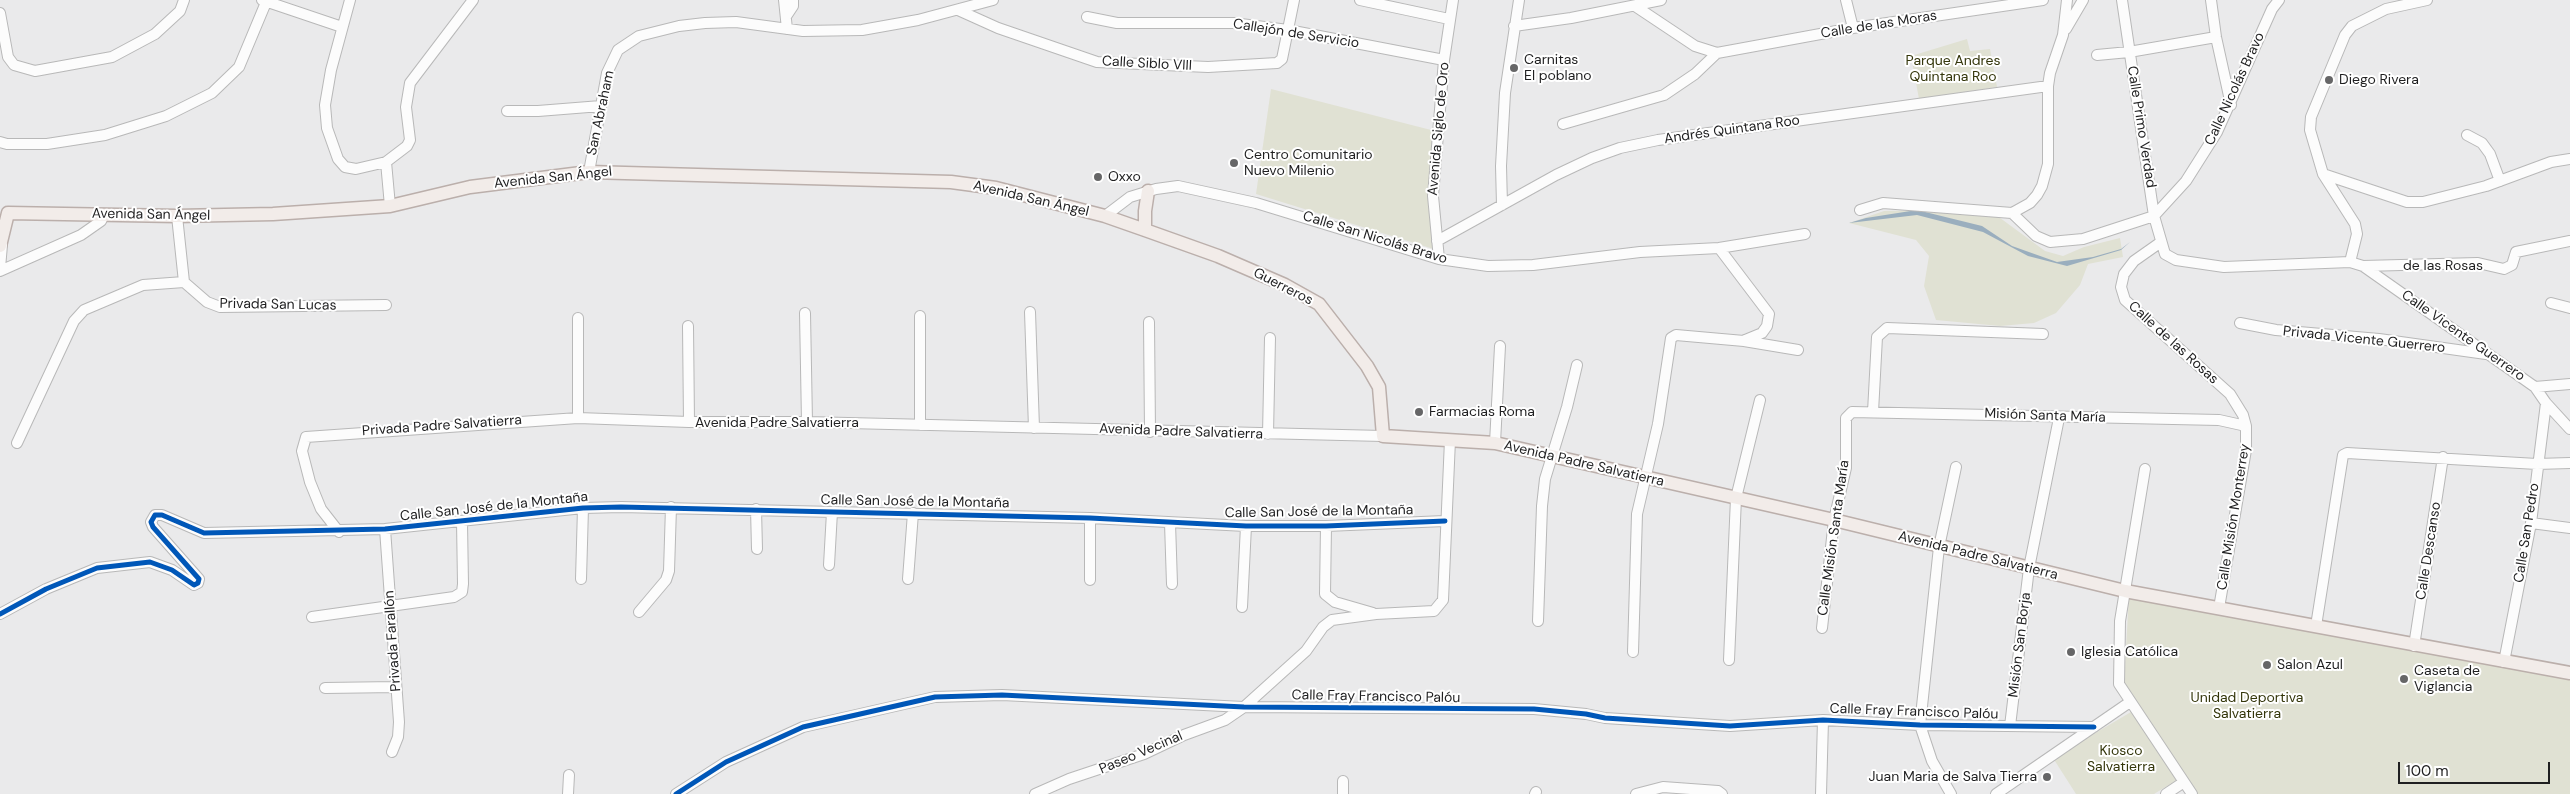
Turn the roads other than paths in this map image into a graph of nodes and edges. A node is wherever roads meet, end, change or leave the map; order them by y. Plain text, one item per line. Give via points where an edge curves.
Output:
1 (184, 0) edge
2 (350, 0) edge
3 (473, 0) edge
4 (784, 0) edge
5 (793, 0) edge
6 (992, 0) edge
7 (1294, 0) edge
8 (1360, 0) edge
9 (1453, 0) edge
10 (1519, 0) edge
11 (1661, 0) edge
12 (1846, 0) edge
13 (2043, 0) edge
14 (2067, 0) edge
15 (2083, 0) edge
16 (2122, 0) edge
17 (2211, 0) edge
18 (2279, 0) edge
19 (2427, 0) edge
20 (265, 1) edge
21 (1635, 6) junction
22 (958, 10) junction
23 (0, 14) edge
24 (787, 15) junction
25 (1087, 17) dead end
26 (1449, 20) junction
27 (1514, 26) junction
28 (342, 27) junction
29 (1853, 28) junction
30 (787, 30) junction
31 (1288, 30) junction
32 (2063, 34) junction
33 (2216, 37) junction
34 (2129, 52) junction
35 (1717, 53) junction
36 (2097, 55) dead end
37 (1444, 60) junction
38 (2048, 86) junction
39 (2231, 105) junction
40 (600, 106) junction
41 (507, 111) dead end
42 (1563, 124) dead end
43 (2466, 135) dead end
44 (0, 142) edge
45 (2570, 159) edge
46 (386, 162) junction
47 (589, 172) junction
48 (2324, 174) junction
49 (2500, 181) junction
50 (1148, 191) junction
51 (1502, 205) junction
52 (390, 206) junction
53 (1860, 210) dead end
54 (4, 213) edge
55 (2012, 213) junction
56 (104, 215) junction
57 (177, 216) junction
58 (1105, 216) junction
59 (2154, 216) junction
60 (1145, 230) junction
61 (1805, 234) dead end
62 (1437, 241) junction
63 (2570, 241) edge
64 (2161, 242) junction
65 (1, 246) edge
66 (1719, 248) junction
67 (1439, 259) junction
68 (2350, 262) junction
69 (2363, 266) junction
70 (0, 269) edge
71 (184, 282) junction
72 (2552, 303) dead end
73 (386, 306) dead end
74 (2570, 308) edge
75 (1030, 312) dead end
76 (806, 313) dead end
77 (920, 316) dead end
78 (578, 318) dead end
79 (1149, 322) dead end
80 (2240, 323) dead end
81 (688, 326) dead end
82 (2043, 334) dead end
83 (1270, 338) dead end
84 (1744, 341) junction
85 (1500, 346) dead end
86 (1798, 350) dead end
87 (2490, 354) junction
88 (1577, 365) dead end
89 (2570, 384) edge
90 (2535, 386) junction
91 (1760, 400) dead end
92 (2546, 403) junction
93 (1873, 412) junction
94 (578, 418) junction
95 (1846, 418) joint
96 (2059, 418) junction
97 (689, 422) junction
98 (807, 422) junction
99 (920, 425) junction
100 (2246, 426) junction
101 (1034, 428) junction
102 (2570, 429) edge
103 (1150, 432) junction
104 (1268, 434) junction
105 (1382, 436) junction
106 (1450, 440) junction
107 (17, 443) dead end
108 (1495, 443) junction
109 (1553, 455) junction
110 (2443, 457) junction
111 (2570, 463) edge
112 (2537, 464) junction
113 (1956, 467) dead end
114 (2145, 469) dead end
115 (1644, 478) junction
116 (1736, 498) junction
117 (671, 507) junction
118 (583, 508) junction
119 (756, 509) junction
120 (832, 512) junction
121 (913, 513) junction
122 (1090, 518) junction
123 (1834, 520) junction
124 (1445, 521) junction
125 (462, 522) junction
126 (1170, 523) junction
127 (2531, 523) junction
128 (1246, 526) junction
129 (1326, 526) junction
130 (2570, 528) edge
131 (385, 529) junction
132 (339, 532) junction
133 (1939, 547) junction
134 (756, 549) dead end
135 (829, 565) dead end
136 (2029, 568) junction
137 (582, 579) dead end
138 (908, 579) dead end
139 (1090, 580) dead end
140 (1172, 584) dead end
141 (2125, 591) junction
142 (391, 607) junction
143 (1242, 607) dead end
144 (2219, 608) junction
145 (639, 612) dead end
146 (0, 614) edge
147 (1376, 614) junction
148 (312, 618) dead end
149 (1538, 621) dead end
150 (2316, 626) junction
151 (1822, 628) dead end
152 (2414, 646) junction
153 (1633, 652) dead end
154 (1729, 660) dead end
155 (2504, 662) junction
156 (2570, 673) edge
157 (396, 687) junction
158 (324, 688) dead end
159 (2130, 702) junction
160 (1244, 707) junction
161 (1823, 720) junction
162 (1920, 724) junction
163 (2010, 726) junction
164 (2094, 727) junction
165 (392, 752) dead end
166 (569, 775) dead end
167 (1343, 781) dead end
168 (2184, 782) junction
169 (568, 794) edge
170 (676, 794) edge
171 (1035, 794) edge
172 (1343, 794) edge
173 (1636, 794) edge
174 (1722, 794) edge
175 (1821, 794) edge
176 (1950, 794) edge
177 (1996, 794) edge
178 (2166, 794) edge
179 (2192, 794) edge

1 - 23 street via 180,11 155,34 112,57 35,71 14,65 8,57
2 - 28 street
3 - 46 street via 410,83 406,107 410,140
4 - 24 street
5 - 24 street
6 - 22 street, San Abraham
7 - 31 street, Calle Siblo VIII
8 - 26 street
9 - 26 street, Avenida Siglo de Oro
10 - 27 street
11 - 21 street
12 - 29 street
13 - 29 street, Calle de las Moras
14 - 32 street
15 - 32 street
16 - 34 street, Calle Primo Verdad
17 - 33 street
18 - 39 street, Calle Nicolás Bravo via 2272,9
19 - 48 street via 2386,9 2361,20 2345,35 2311,117 2310,130
20 - 28 street
20 - 44 street via 239,67 212,93 166,116 105,135 47,144
21 - 27 street
21 - 35 street via 1695,46
22 - 30 street, San Abraham via 862,30
22 - 31 street, Calle Siblo VIII via 1029,40 1097,62 1115,64 1271,65 1282,60
24 - 30 street
25 - 31 street, Callejón de Servicio via 1117,23 1233,23
26 - 37 street, Avenida Siglo de Oro
27 - 51 street via 1505,93
28 - 46 street via 325,105 331,146 338,159 356,169
29 - 35 street, Calle de las Moras
30 - 40 street, San Abraham via 736,22 705,23 639,36 618,50 607,73
31 - 37 street, Callejón de Servicio
32 - 38 street
33 - 34 street
33 - 39 street
34 - 36 street
34 - 59 street, Calle Primo Verdad
35 - 42 street via 1695,74 1664,95
37 - 62 street, Avenida Siglo de Oro via 1432,196
38 - 51 street, Andrés Quintana Roo via 1620,148 1592,158
38 - 55 street via 2048,164 2042,186 2030,203
39 - 59 street, Calle Nicolás Bravo via 2191,174
40 - 41 street via 556,111
40 - 47 street, San Abraham
43 - 49 street via 2482,143 2490,154
45 - 49 street via 2551,162
46 - 52 street
47 - 52 main road, Avenida San Ángel via 470,187
47 - 58 main road, Avenida San Ángel via 951,182 996,188
48 - 49 street via 2407,202 2449,197
48 - 68 street via 2355,224 2355,248
50 - 58 street, Calle San Nicolás Bravo via 1130,197
50 - 60 main road
50 - 67 street, Calle San Nicolás Bravo via 1178,186 1256,203
51 - 62 street, Andrés Quintana Roo
52 - 57 main road, Avenida San Ángel
53 - 55 street via 1883,203
54 - 56 main road, Avenida San Ángel
54 - 65 main road
55 - 59 street via 2042,240 2050,242 2083,239
56 - 57 main road, Avenida San Ángel
56 - 70 street via 81,236
57 - 71 street
58 - 60 main road, Guerreros
59 - 64 street, Calle Primo Verdad
60 - 105 main road, Guerreros via 1218,256 1285,285 1319,304 1380,387
61 - 66 street, Calle San Nicolás Bravo
62 - 67 street, Avenida Siglo de Oro
63 - 69 street, de las Rosas via 2516,252 2512,265 2504,269 2478,264
64 - 68 street, Calle Primo Verdad via 2165,254 2176,260 2224,267
64 - 100 street, Calle de las Rosas via 2134,261 2124,274 2121,287 2125,300 2230,394
65 - 70 street
66 - 67 street, Calle San Nicolás Bravo via 1640,252 1533,265 1488,266
66 - 84 street via 1769,314 1762,332
68 - 69 street
69 - 87 street, Calle Vicente Guerrero
71 - 73 street, Privada San Lucas via 198,297 220,307
71 - 107 street via 143,285 84,310 74,321
72 - 74 street
75 - 101 street
76 - 98 street
77 - 99 street
78 - 94 street
79 - 103 street
80 - 87 street, Privada Vicente Guerrero via 2276,330 2379,339
81 - 97 street
82 - 93 street via 1887,328 1877,336
83 - 104 street
84 - 86 street
84 - 115 street via 1676,335 1671,338 1658,424
85 - 108 street
87 - 90 street, Calle Vicente Guerrero
88 - 109 street
89 - 90 street, Calle Vicente Guerrero
90 - 92 street
91 - 116 street
92 - 102 street
92 - 112 street, Calle San Pedro
93 - 95 street, Misión Santa María via 1852,412
93 - 96 street, Misión Santa María
94 - 97 street, Avenida Padre Salvatierra
94 - 132 street, Privada Padre Salvatierra via 306,437 302,452 310,482 321,509
95 - 123 street, Calle Misión Santa María via 1846,468
96 - 100 street, Misión Santa María via 2219,420
96 - 136 street, Misión San Borja
97 - 98 street, Avenida Padre Salvatierra
98 - 99 street, Avenida Padre Salvatierra
99 - 101 street, Avenida Padre Salvatierra
100 - 144 street, Calle Misión Monterrey via 2246,450
101 - 103 street, Avenida Padre Salvatierra
103 - 104 street, Avenida Padre Salvatierra
104 - 105 street, Avenida Padre Salvatierra
105 - 106 main road, Avenida Padre Salvatierra
106 - 108 main road, Avenida Padre Salvatierra
106 - 124 street
108 - 109 main road, Avenida Padre Salvatierra
109 - 115 main road, Avenida Padre Salvatierra
109 - 149 street via 1545,479 1542,506
110 - 112 street
110 - 150 street via 2347,453 2341,458
110 - 152 street, Calle Descanso
111 - 112 street
112 - 127 street, Calle San Pedro
113 - 133 street
114 - 141 street
115 - 116 main road, Avenida Padre Salvatierra
115 - 153 street via 1637,514
116 - 123 main road, Avenida Padre Salvatierra
116 - 154 street
117 - 118 street, Calle San José de la Montaña
117 - 119 street, Calle San José de la Montaña
117 - 145 street via 669,571 666,580
118 - 125 street, Calle San José de la Montaña
118 - 137 street
119 - 120 street, Calle San José de la Montaña
119 - 134 street
120 - 121 street, Calle San José de la Montaña
120 - 135 street
121 - 122 street, Calle San José de la Montaña
121 - 138 street
122 - 126 street, Calle San José de la Montaña
122 - 139 street
123 - 133 main road, Avenida Padre Salvatierra
123 - 151 street, Calle Misión Santa María
124 - 129 street, Calle San José de la Montaña
124 - 147 street via 1442,600 1439,606 1426,613
125 - 131 street, Calle San José de la Montaña
125 - 142 street via 462,592 454,598
126 - 128 street, Calle San José de la Montaña
126 - 140 street
127 - 130 street
127 - 155 street, Calle San Pedro
128 - 129 street, Calle San José de la Montaña
128 - 143 street
129 - 147 street via 1325,594 1335,602
131 - 132 street, Calle San José de la Montaña
131 - 142 street, Privada Farallón
132 - 146 street, Calle San José de la Montaña via 204,533 155,515 151,522 153,527 199,579 198,583 194,585 172,570 150,562 97,568 46,589
133 - 136 main road, Avenida Padre Salvatierra
133 - 162 street
136 - 141 main road, Avenida Padre Salvatierra
136 - 163 street, Misión San Borja
141 - 144 main road, Avenida Padre Salvatierra
141 - 159 street via 2120,621 2119,684
142 - 148 street
142 - 157 street, Privada Farallón
144 - 150 main road, Avenida Padre Salvatierra
147 - 160 street, Paseo Vecinal via 1332,620 1306,651
150 - 152 main road, Avenida Padre Salvatierra
152 - 155 main road, Avenida Padre Salvatierra
155 - 156 main road, Avenida Padre Salvatierra
157 - 158 street
157 - 165 street, Privada Farallón via 399,722
159 - 164 street
159 - 168 street
160 - 161 street, Calle Fray Francisco Palóu via 1534,709 1605,718 1730,726
160 - 170 street, Calle Fray Francisco Palóu via 1002,695 935,697 803,727 726,762
160 - 171 street, Paseo Vecinal via 1225,720 1144,754
161 - 162 street, Calle Fray Francisco Palóu
161 - 175 street
162 - 163 street, Calle Fray Francisco Palóu
162 - 176 street via 1932,761
163 - 164 street, Calle Fray Francisco Palóu
164 - 177 street
166 - 169 street
167 - 172 street
168 - 178 street
168 - 179 street
173 - 174 street via 1663,787 1718,791

